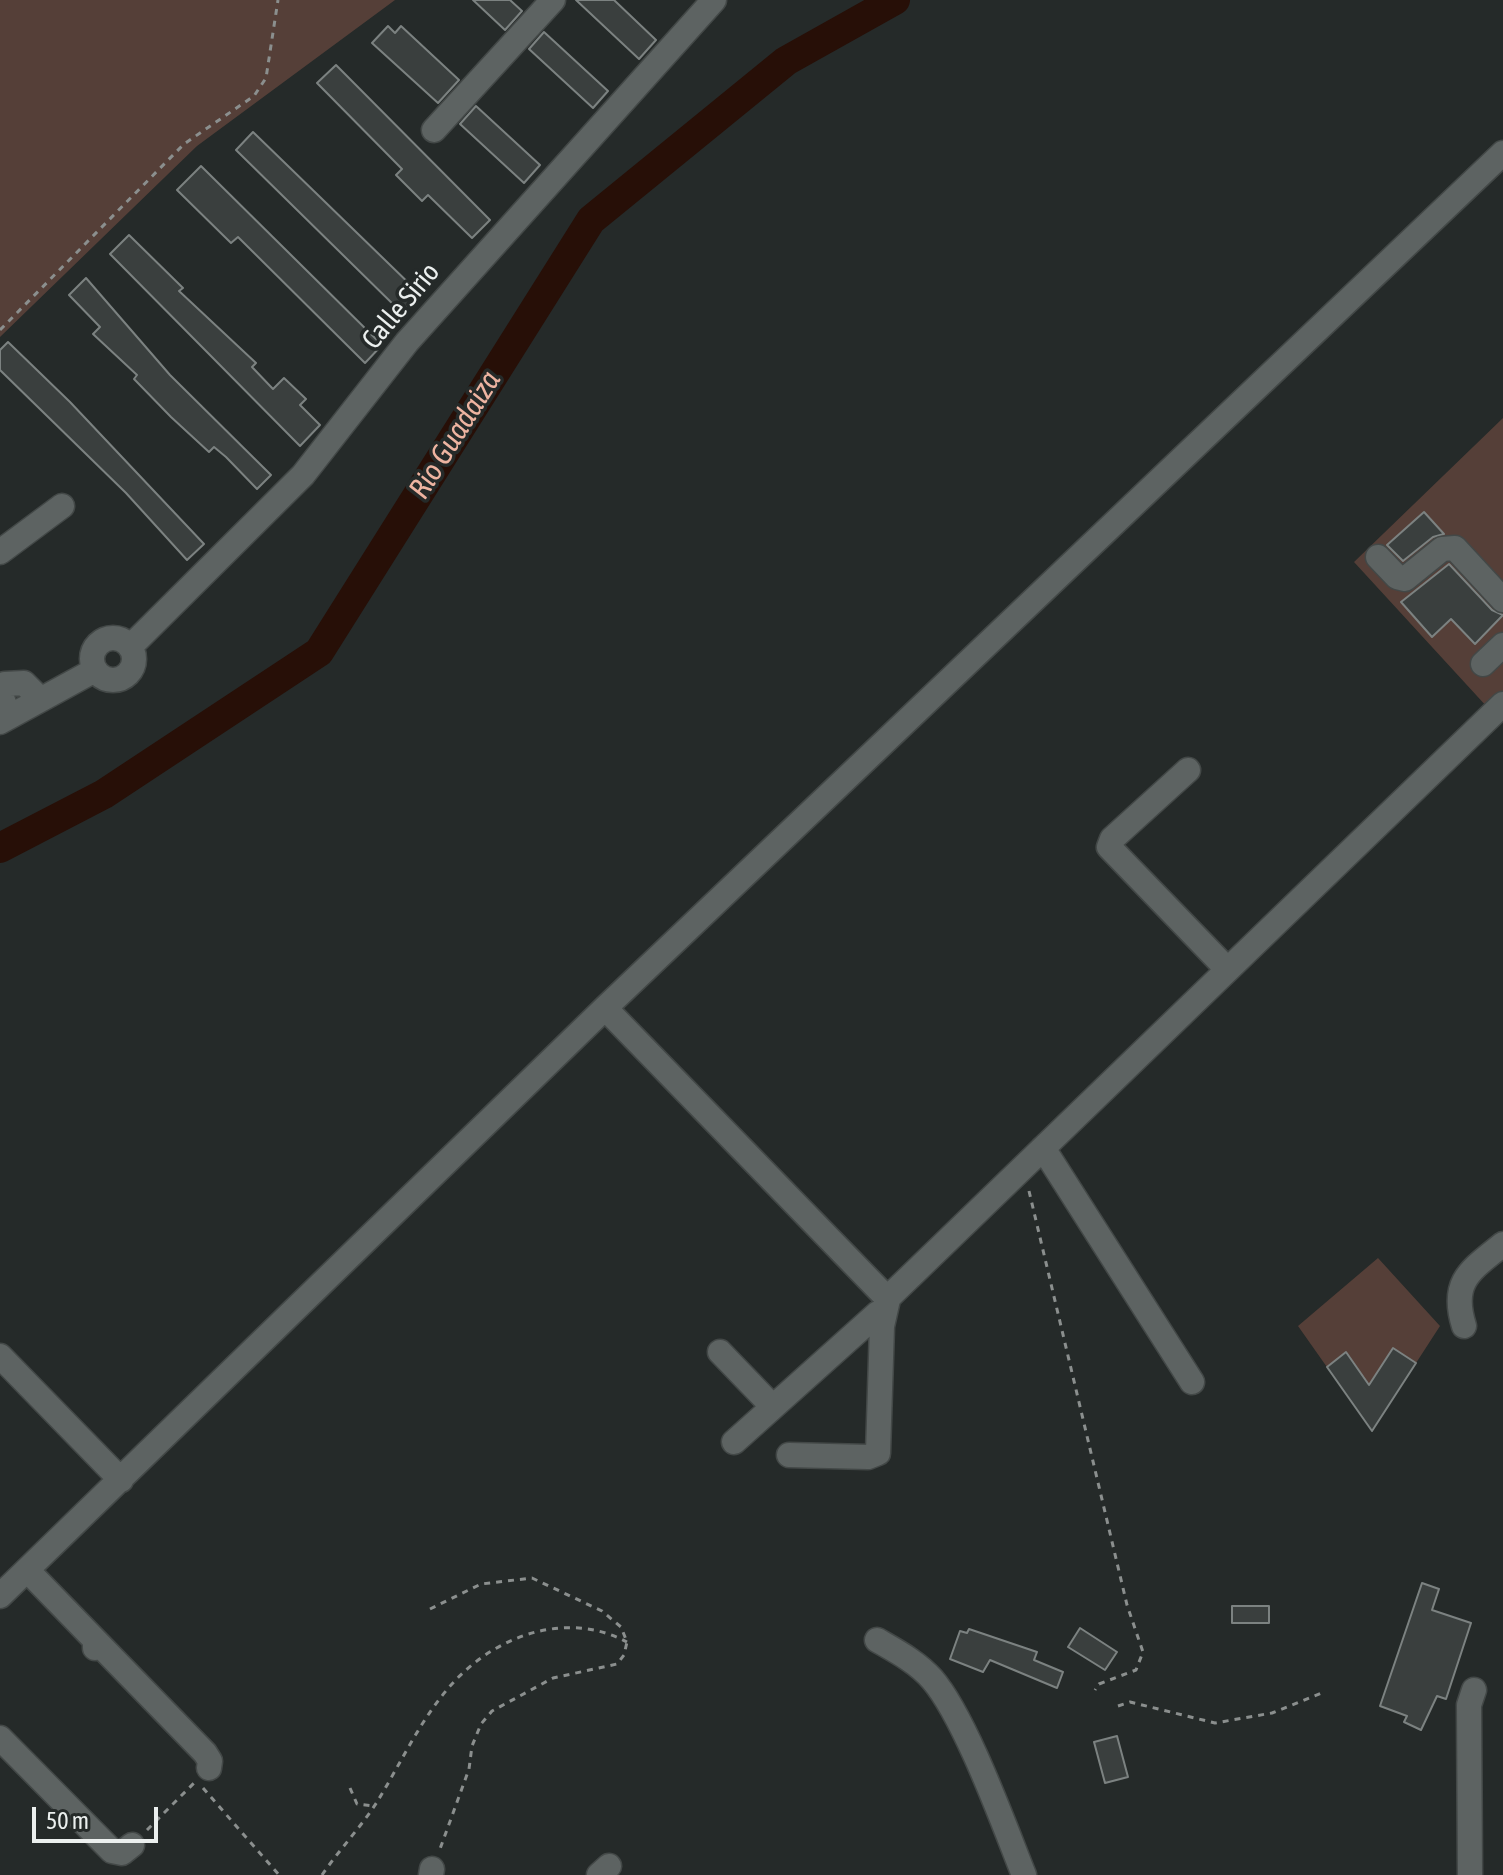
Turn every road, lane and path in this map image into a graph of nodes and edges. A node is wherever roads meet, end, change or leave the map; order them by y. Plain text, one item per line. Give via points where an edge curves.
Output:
1 (278, 0) edge
2 (553, 0) edge
3 (714, 0) edge
4 (434, 130) dead end
5 (1503, 153) edge
6 (0, 330) edge
7 (62, 506) dead end
8 (0, 552) edge
9 (1378, 557) dead end
10 (1503, 600) edge
11 (1503, 645) edge
12 (1483, 664) dead end
13 (2, 681) edge
14 (40, 699) junction
15 (1503, 704) edge
16 (4, 719) edge
17 (1188, 770) dead end
18 (1227, 969) junction
19 (605, 1008) junction
20 (1043, 1148) junction
21 (1020, 1169) junction
22 (1503, 1244) edge
23 (887, 1303) junction
24 (1464, 1326) dead end
25 (720, 1352) dead end
26 (0, 1356) edge
27 (1192, 1382) dead end
28 (773, 1407) junction
29 (734, 1442) dead end
30 (789, 1455) dead end
31 (121, 1480) junction
32 (28, 1571) junction
33 (0, 1596) edge
34 (430, 1609) dead end
35 (877, 1640) dead end
36 (627, 1642) junction
37 (1095, 1690) dead end
38 (1474, 1690) dead end
39 (1324, 1692) dead end
40 (1118, 1706) dead end
41 (0, 1738) edge
42 (203, 1774) junction
43 (350, 1788) dead end
44 (374, 1806) junction
45 (132, 1845) joint
46 (431, 1872) edge
47 (279, 1875) edge
48 (322, 1875) edge
49 (1024, 1875) edge
50 (1470, 1875) edge

1 - 6 path via 266,78 254,96 184,144
2 - 4 street
3 - 14 street, Calle Sirio via 418,331 303,475 130,647 134,657 125,676 103,678 95,670
5 - 19 street
7 - 8 street
9 - 10 street via 1405,579 1442,549 1455,548
11 - 12 street
13 - 14 street via 24,683
13 - 16 street
14 - 16 street
15 - 18 street
17 - 18 street via 1109,847
18 - 20 street
19 - 23 street
19 - 31 street
20 - 21 street
20 - 27 street
21 - 23 street
21 - 37 path via 1143,1652 1136,1670
22 - 24 street via 1466,1275 1459,1309
23 - 28 street
23 - 30 street via 878,1453
25 - 28 street
26 - 31 street
28 - 29 street
31 - 32 street
32 - 33 street
32 - 42 street via 205,1753 210,1761
34 - 36 path via 481,1584 532,1578 602,1611 621,1627
35 - 49 street via 933,1680 958,1723
36 - 44 path via 595,1628 561,1626 488,1653 452,1683
36 - 46 path via 624,1655 612,1666 553,1678 492,1711 472,1746 469,1769
38 - 50 street via 1469,1705
39 - 40 path via 1272,1713 1215,1723 1130,1702
41 - 45 street via 112,1851 122,1853
42 - 45 path
42 - 47 path
43 - 44 path via 357,1804
44 - 48 path

